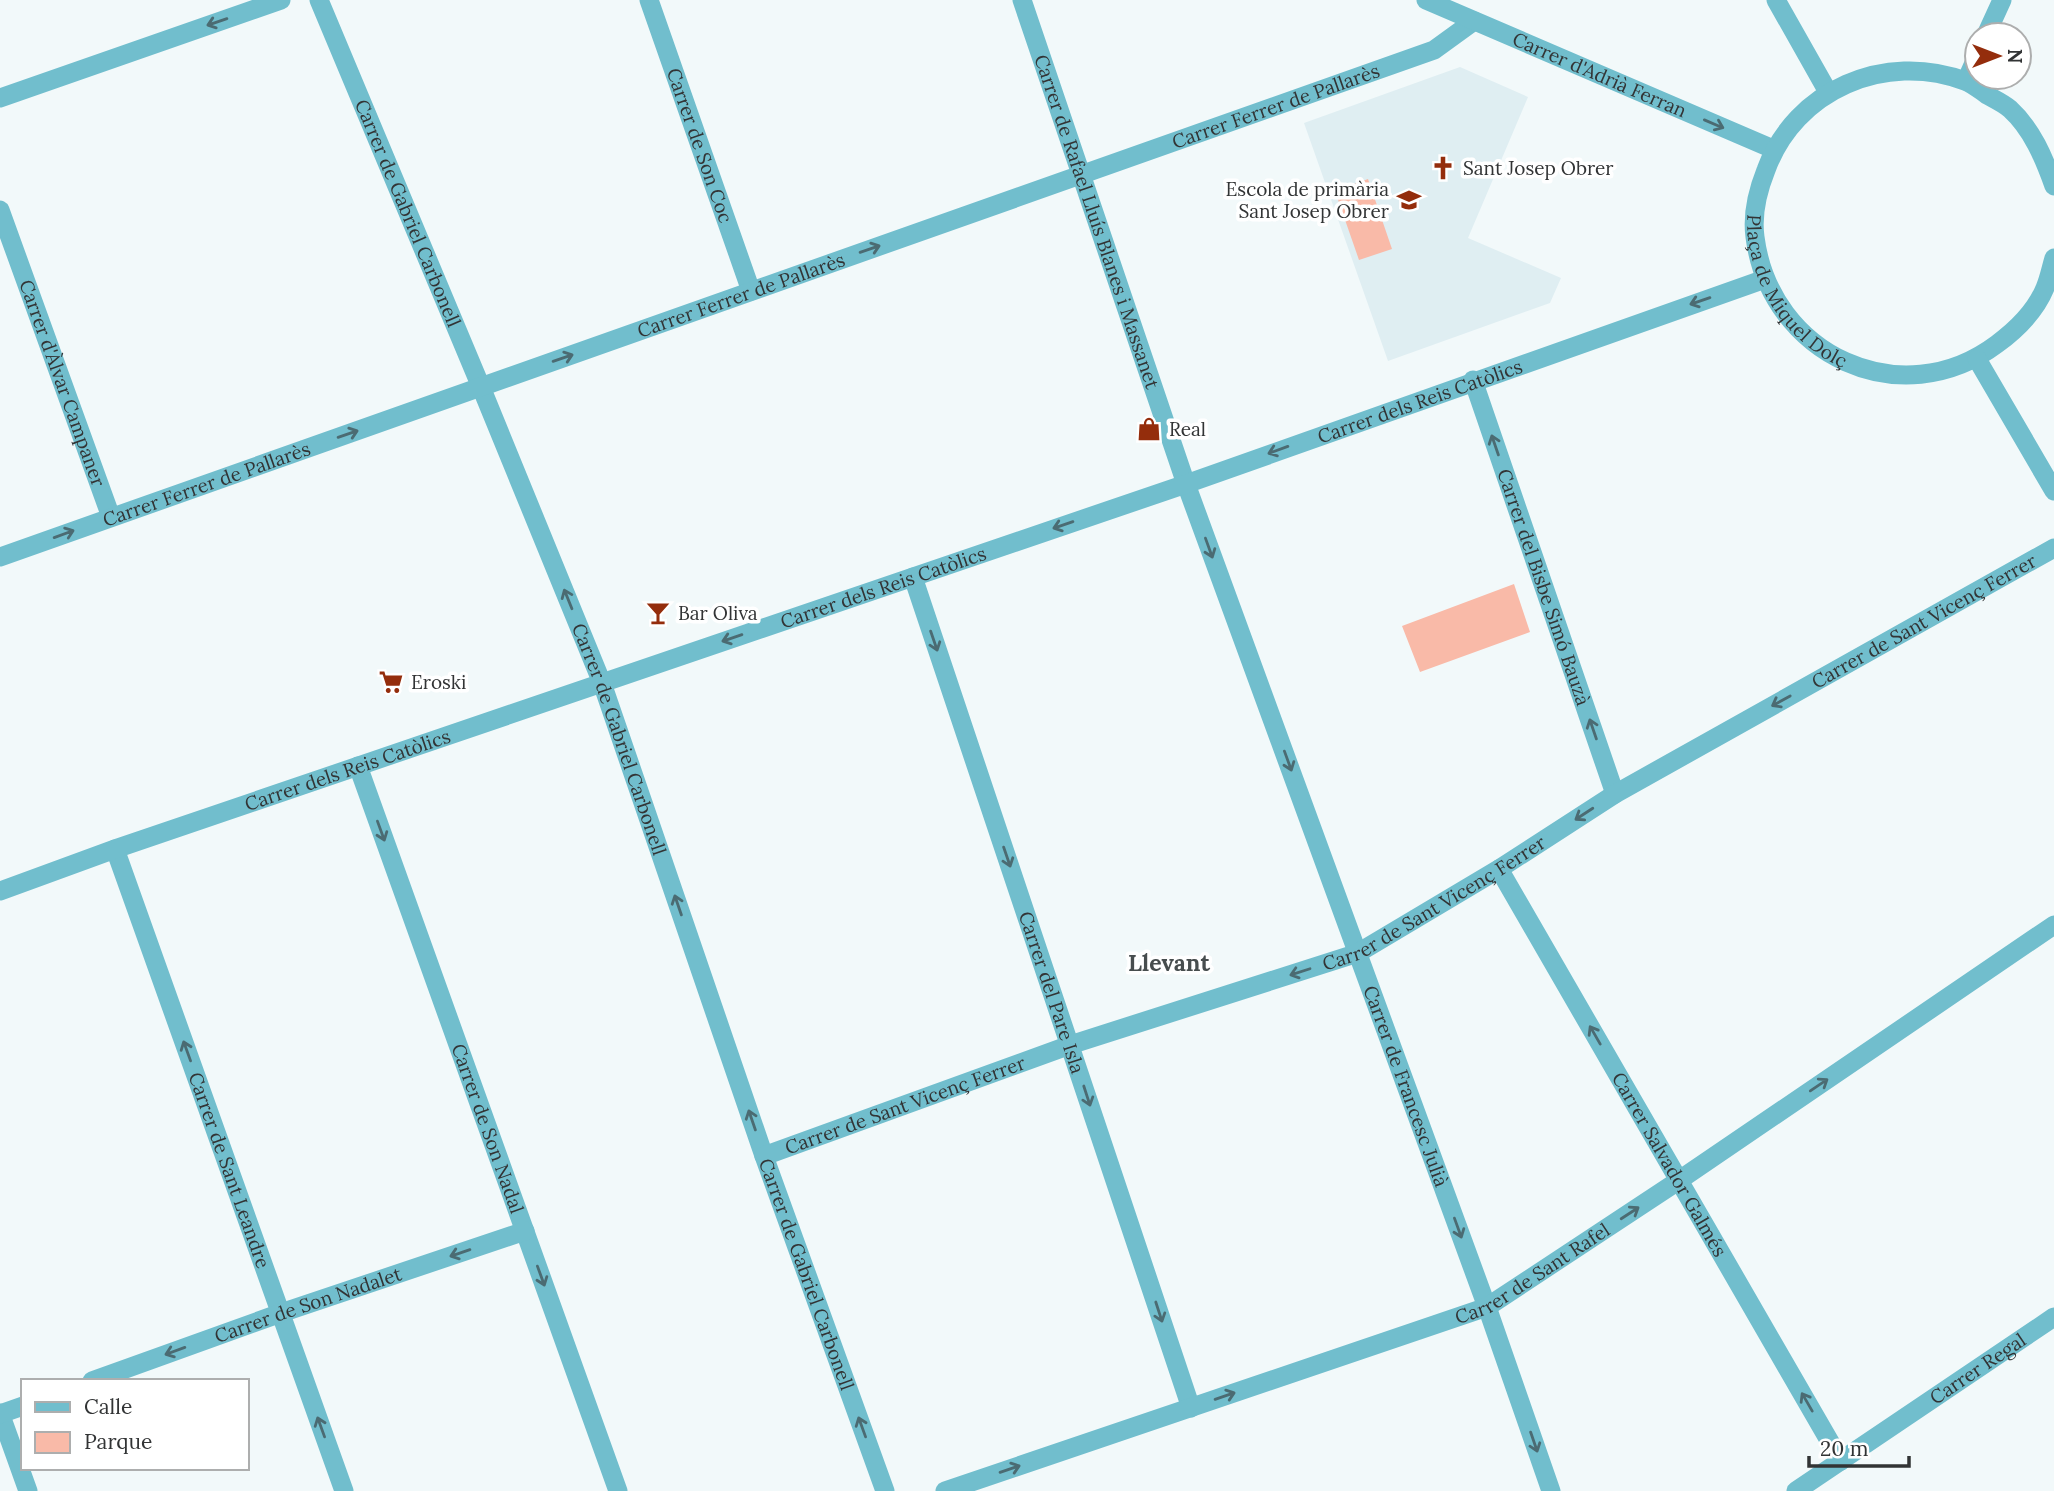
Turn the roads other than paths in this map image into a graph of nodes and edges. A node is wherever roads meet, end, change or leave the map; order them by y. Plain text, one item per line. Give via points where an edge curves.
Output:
1 (281, 0) edge
2 (319, 0) edge
3 (649, 0) edge
4 (1022, 0) edge
5 (1426, 0) edge
6 (1776, 0) edge
7 (2002, 0) edge
8 (1474, 21) junction
9 (1992, 21) edge
10 (1963, 80) edge
11 (1982, 91) edge
12 (1828, 92) junction
13 (0, 98) edge
14 (2048, 146) edge
15 (1773, 149) junction
16 (1081, 175) junction
17 (2054, 186) edge
18 (0, 210) edge
19 (2054, 258) edge
20 (1765, 279) junction
21 (751, 291) junction
22 (1977, 359) junction
23 (1473, 380) junction
24 (481, 387) junction
25 (1185, 484) junction
26 (2054, 491) edge
27 (111, 517) junction
28 (2054, 548) edge
29 (0, 557) edge
30 (913, 576) junction
31 (602, 683) junction
32 (358, 766) junction
33 (1615, 794) junction
34 (115, 849) junction
35 (1499, 869) junction
36 (0, 891) edge
37 (2054, 925) edge
38 (1358, 953) junction
39 (1070, 1045) junction
40 (764, 1156) junction
41 (1678, 1181) junction
42 (524, 1231) junction
43 (1487, 1307) junction
44 (281, 1313) junction
45 (2054, 1317) edge
46 (98, 1379) edge
47 (21, 1407) edge
48 (1191, 1408) junction
49 (0, 1414) edge
50 (1842, 1461) junction
51 (28, 1491) edge
52 (344, 1491) edge
53 (618, 1491) edge
54 (885, 1491) edge
55 (945, 1491) edge
56 (1551, 1491) edge
57 (1797, 1491) edge

1 -> 13 street
2 - 24 street, Carrer de Gabriel Carbonell
3 - 21 street, Carrer de Son Coc
4 - 16 street, Carrer de Rafael Lluís Blanes i Massanet
5 - 8 street, Carrer d'Adrià Ferran
6 - 12 street
7 - 9 street
8 -> 15 street, Carrer d'Adrià Ferran
8 - 16 street, Carrer Ferrer de Pallarès via 1434,50
10 - 12 street, Plaça de Miquel Dolç via 1920,70 1872,74
11 - 14 street, Plaça de Miquel Dolç via 2010,109
12 - 15 street, Plaça de Miquel Dolç via 1797,117
14 - 17 street, Plaça de Miquel Dolç
15 - 20 street, Plaça de Miquel Dolç via 1758,191 1755,235
21 -> 16 street, Carrer Ferrer de Pallarès
16 - 25 street, Carrer de Rafael Lluís Blanes i Massanet
18 - 27 street, Carrer d'Àlvar Campaner
19 - 22 street, Plaça de Miquel Dolç via 2044,291 2016,330
20 - 22 street, Plaça de Miquel Dolç via 1791,323 1830,355 1878,373 1929,374
20 -> 23 street, Carrer dels Reis Catòlics
24 -> 21 street, Carrer Ferrer de Pallarès
22 - 26 street
23 -> 25 street, Carrer dels Reis Catòlics
33 -> 23 street, Carrer del Bisbe Simó Bauzà
27 -> 24 street, Carrer Ferrer de Pallarès
31 -> 24 street, Carrer de Gabriel Carbonell
25 -> 30 street, Carrer dels Reis Catòlics
25 -> 38 street, Carrer de Francesc Julià
29 -> 27 street, Carrer Ferrer de Pallarès
28 -> 33 street, Carrer de Sant Vicenç Ferrer
30 -> 31 street, Carrer dels Reis Catòlics
30 -> 39 street, Carrer del Pare Isla
31 - 32 street, Carrer dels Reis Catòlics
40 -> 31 street, Carrer de Gabriel Carbonell
32 - 34 street, Carrer dels Reis Catòlics
32 -> 42 street, Carrer de Son Nadal
33 -> 35 street, Carrer de Sant Vicenç Ferrer
34 - 36 street, Carrer dels Reis Catòlics
44 -> 34 street, Carrer de Sant Leandre
35 - 38 street, Carrer de Sant Vicenç Ferrer
41 -> 35 street, Carrer Salvador Galmés
41 -> 37 street, Carrer de Sant Rafel
38 -> 39 street, Carrer de Sant Vicenç Ferrer
38 -> 43 street, Carrer de Francesc Julià
39 - 40 street, Carrer de Sant Vicenç Ferrer
39 -> 48 street, Carrer del Pare Isla
54 -> 40 street, Carrer de Gabriel Carbonell
43 -> 41 street, Carrer de Sant Rafel
50 -> 41 street, Carrer Salvador Galmés
42 -> 44 street, Carrer de Son Nadalet
42 -> 53 street, Carrer de Son Nadal
48 -> 43 street, Carrer de Sant Rafel
43 -> 56 street, Carrer de Francesc Julià
44 -> 46 street, Carrer de Son Nadalet
52 -> 44 street, Carrer de Sant Leandre
45 - 50 street, Carrer Regal
47 - 49 street
55 -> 48 street, Carrer de Sant Rafel
49 - 51 street
50 - 57 street, Carrer Regal

